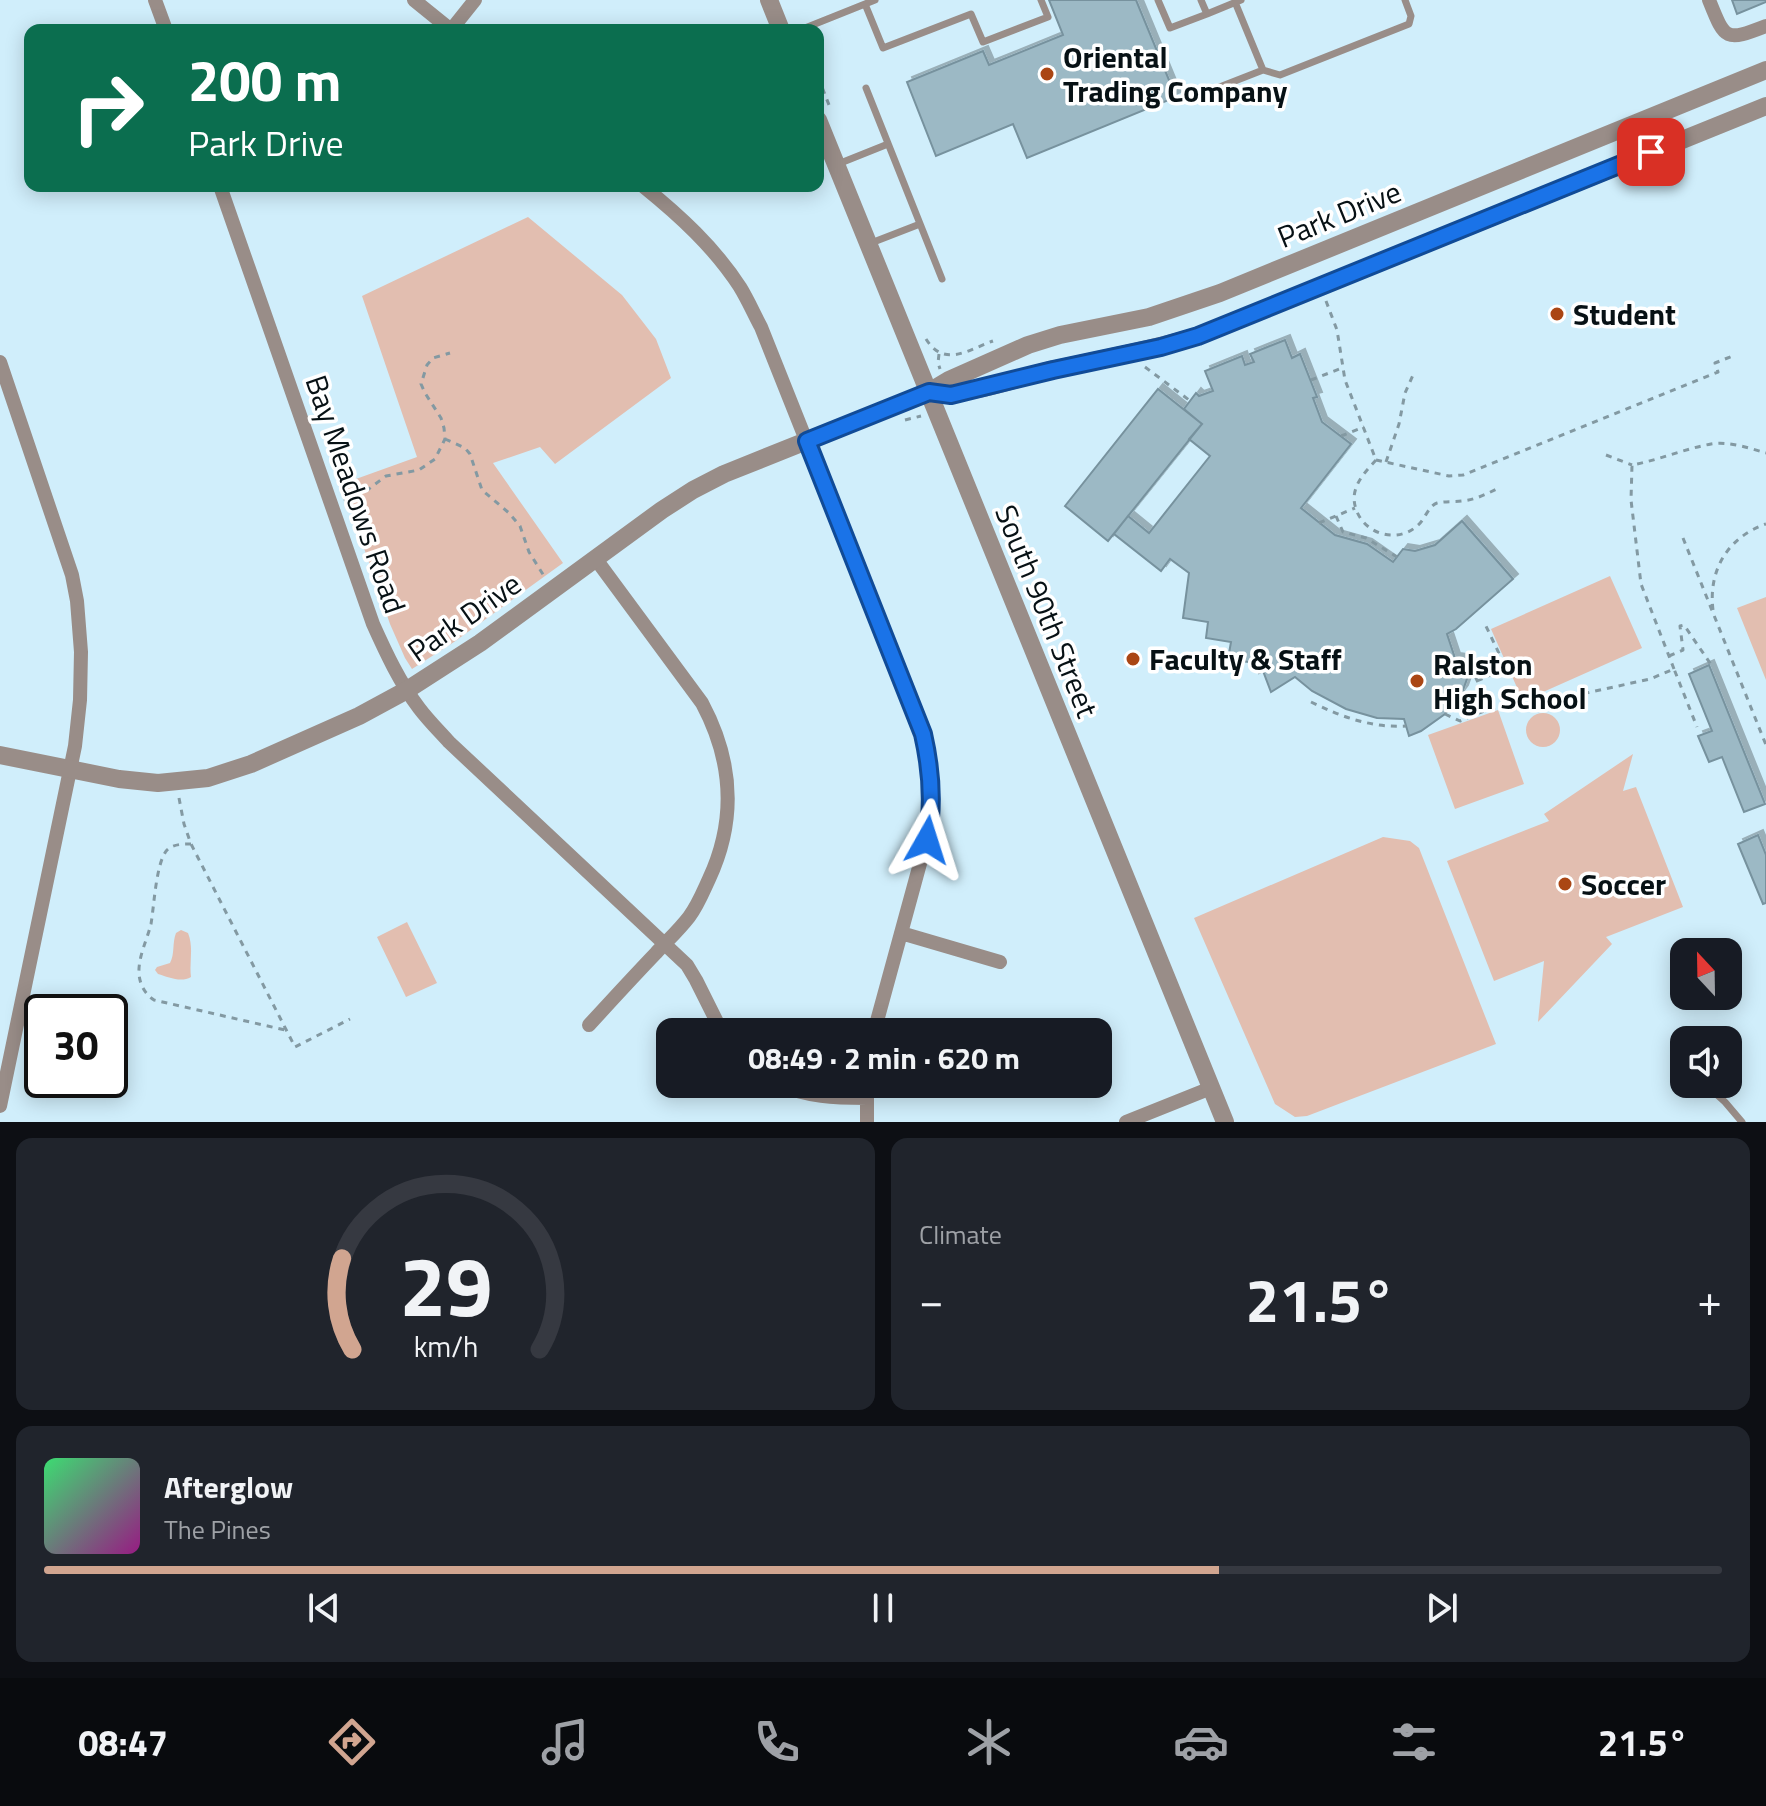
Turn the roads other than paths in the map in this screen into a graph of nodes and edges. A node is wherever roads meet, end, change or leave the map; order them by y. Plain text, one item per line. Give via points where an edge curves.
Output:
1 (155, 0) edge
2 (414, 0) edge
3 (475, 0) edge
4 (769, 0) edge
5 (875, 0) edge
6 (1041, 0) edge
7 (1158, 0) edge
8 (1201, 0) edge
9 (1405, 0) edge
10 (1709, 0) edge
11 (1238, 1) edge
12 (865, 4) junction
13 (1207, 14) junction
14 (164, 24) edge
15 (444, 24) edge
16 (456, 24) edge
17 (779, 24) edge
18 (815, 24) edge
19 (1766, 26) edge
20 (1263, 70) junction
21 (1766, 70) edge
22 (866, 88) dead end
23 (1194, 97) dead end
24 (1766, 106) edge
25 (824, 135) edge
26 (888, 144) junction
27 (836, 165) junction
28 (222, 192) edge
29 (650, 192) edge
30 (920, 224) junction
31 (869, 244) junction
32 (942, 279) dead end
33 (0, 362) edge
34 (929, 392) junction
35 (807, 441) junction
36 (595, 558) junction
37 (407, 690) junction
38 (0, 755) edge
39 (69, 770) junction
40 (901, 933) junction
41 (665, 944) junction
42 (1000, 962) dead end
43 (715, 1018) edge
44 (878, 1018) edge
45 (589, 1025) dead end
46 (1211, 1088) junction
47 (867, 1098) edge
48 (1721, 1098) edge
49 (0, 1106) edge
50 (867, 1122) edge
51 (1126, 1122) edge
52 (1225, 1122) edge
53 (1742, 1122) edge

1 - 14 street
2 - 15 street
3 - 16 street
4 - 17 street
5 - 12 lane
6 - 12 lane via 1048,17 983,42 971,14 883,48
7 - 13 lane via 1170,28
8 - 13 lane
9 - 20 lane via 1409,24 1280,75
10 - 19 street via 1721,29 1730,35
11 - 13 lane
11 - 20 lane
12 - 18 lane
20 - 23 lane
21 - 34 street, Park Drive via 1220,293 1149,317 1028,345
22 - 26 lane
24 - 34 street, Park Drive via 1198,336 951,395
25 - 27 street, South 90th Street
26 - 27 lane
26 - 30 lane
27 - 31 street, South 90th Street
28 - 37 street, Bay Meadows Road via 373,624
29 - 35 street via 698,234 741,289
30 - 31 lane
30 - 32 lane
31 - 34 street, South 90th Street
33 - 39 street via 66,553 77,601 80,700
34 - 35 street, Park Drive
34 - 46 street, South 90th Street
35 - 36 street, Park Drive via 693,490
35 - 40 street via 917,715 927,754 930,827
36 - 37 street, Park Drive
36 - 41 street via 702,703 726,767 728,816 717,862 698,903
37 - 39 street, Park Drive via 277,754 208,778 158,783
37 - 41 street, Bay Meadows Road via 449,742
38 - 39 street, Park Drive
39 - 49 street
40 - 42 street
40 - 44 street
41 - 43 street, Bay Meadows Road via 687,965
41 - 45 street
46 - 51 street
46 - 52 street, South 90th Street
47 - 50 street
48 - 53 lane

